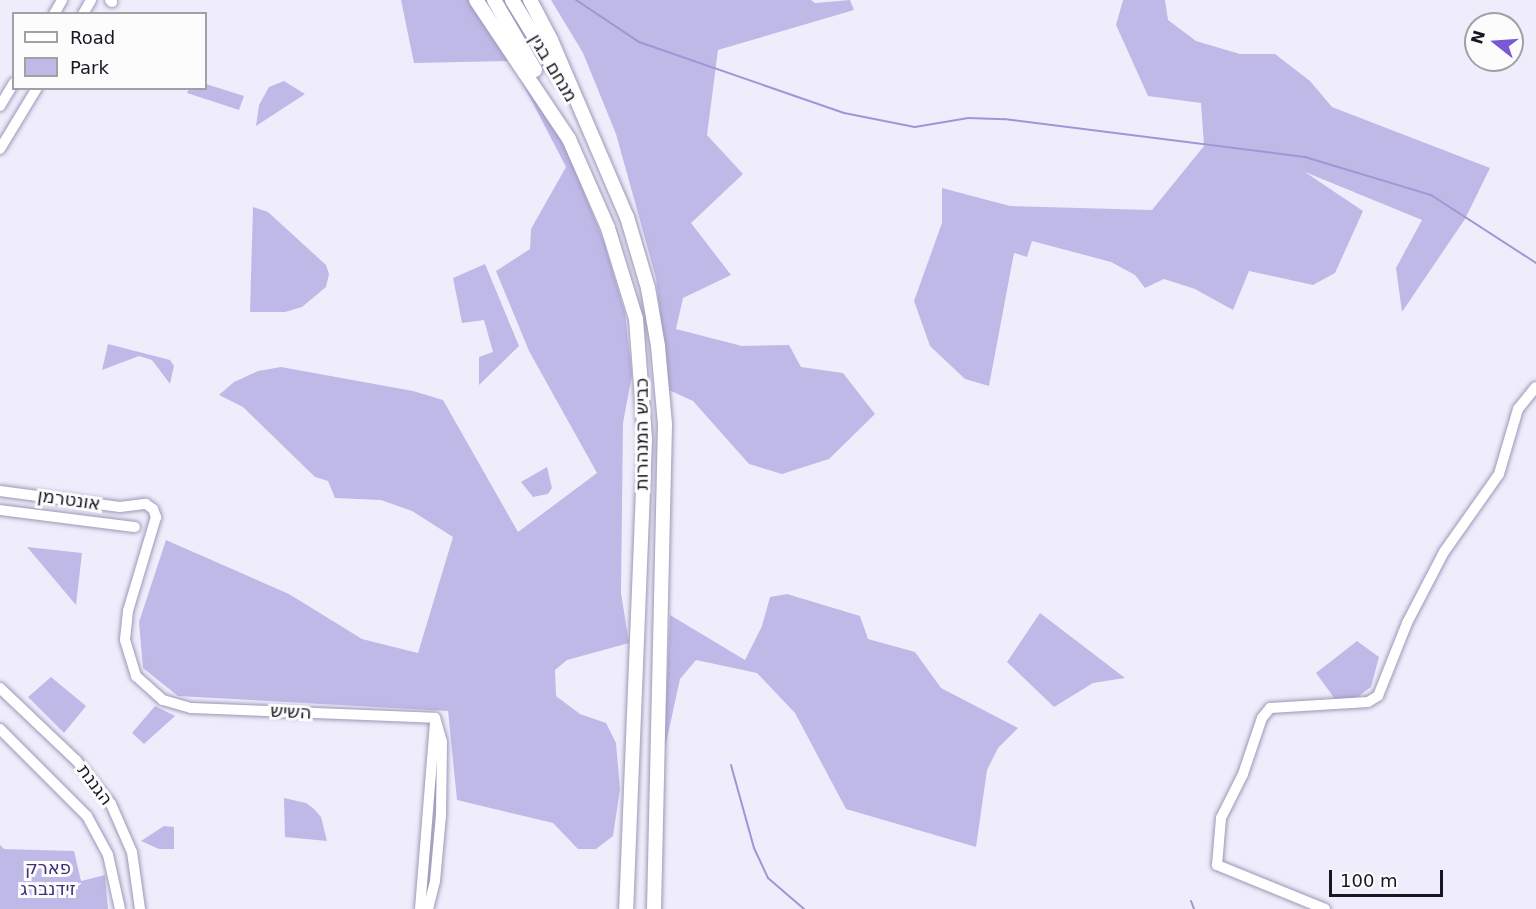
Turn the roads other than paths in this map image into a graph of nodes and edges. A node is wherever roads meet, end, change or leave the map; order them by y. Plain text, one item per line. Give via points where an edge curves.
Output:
1 (476, 0) edge
2 (494, 0) edge
3 (512, 0) edge
4 (530, 0) edge
5 (12, 86) edge
6 (36, 90) edge
7 (0, 106) edge
8 (593, 136) junction
9 (569, 139) junction
10 (0, 149) edge
11 (1536, 387) edge
12 (0, 491) edge
13 (138, 505) junction
14 (0, 510) edge
15 (155, 522) junction
16 (137, 528) junction
17 (148, 553) junction
18 (0, 688) edge
19 (0, 729) edge
20 (429, 880) junction
21 (120, 909) edge
22 (140, 909) edge
23 (420, 909) edge
24 (428, 909) edge
25 (626, 909) edge
26 (654, 909) edge
27 (1325, 909) edge

1 - 9 highway, כביש המנהרות
2 - 9 highway, מנחם בגין
3 - 8 highway, מנחם בגין
4 - 8 highway, כביש המנהרות
5 - 7 street
6 - 10 street
8 - 26 highway, כביש המנהרות via 635,240 648,288 663,387
9 - 25 highway, כביש המנהרות via 608,228 629,291 644,392 639,622
11 - 27 street via 1518,409 1499,474 1444,552 1407,622 1378,696 1368,702 1270,708 1262,718 1243,774 1221,818 1217,865
12 - 13 street, אונטרמן via 120,507
13 - 15 street via 153,509
13 - 16 street via 130,515
14 - 16 street, אונטרמן
15 - 16 street
15 - 17 street
16 - 17 street
17 - 20 street, השיש via 128,612 125,640 133,669 151,692 172,704 191,708 435,718 442,742
18 - 22 street, הגננת via 76,760 105,795 132,852
19 - 21 street, הגננת via 87,816 108,855
20 - 23 street
20 - 24 street

